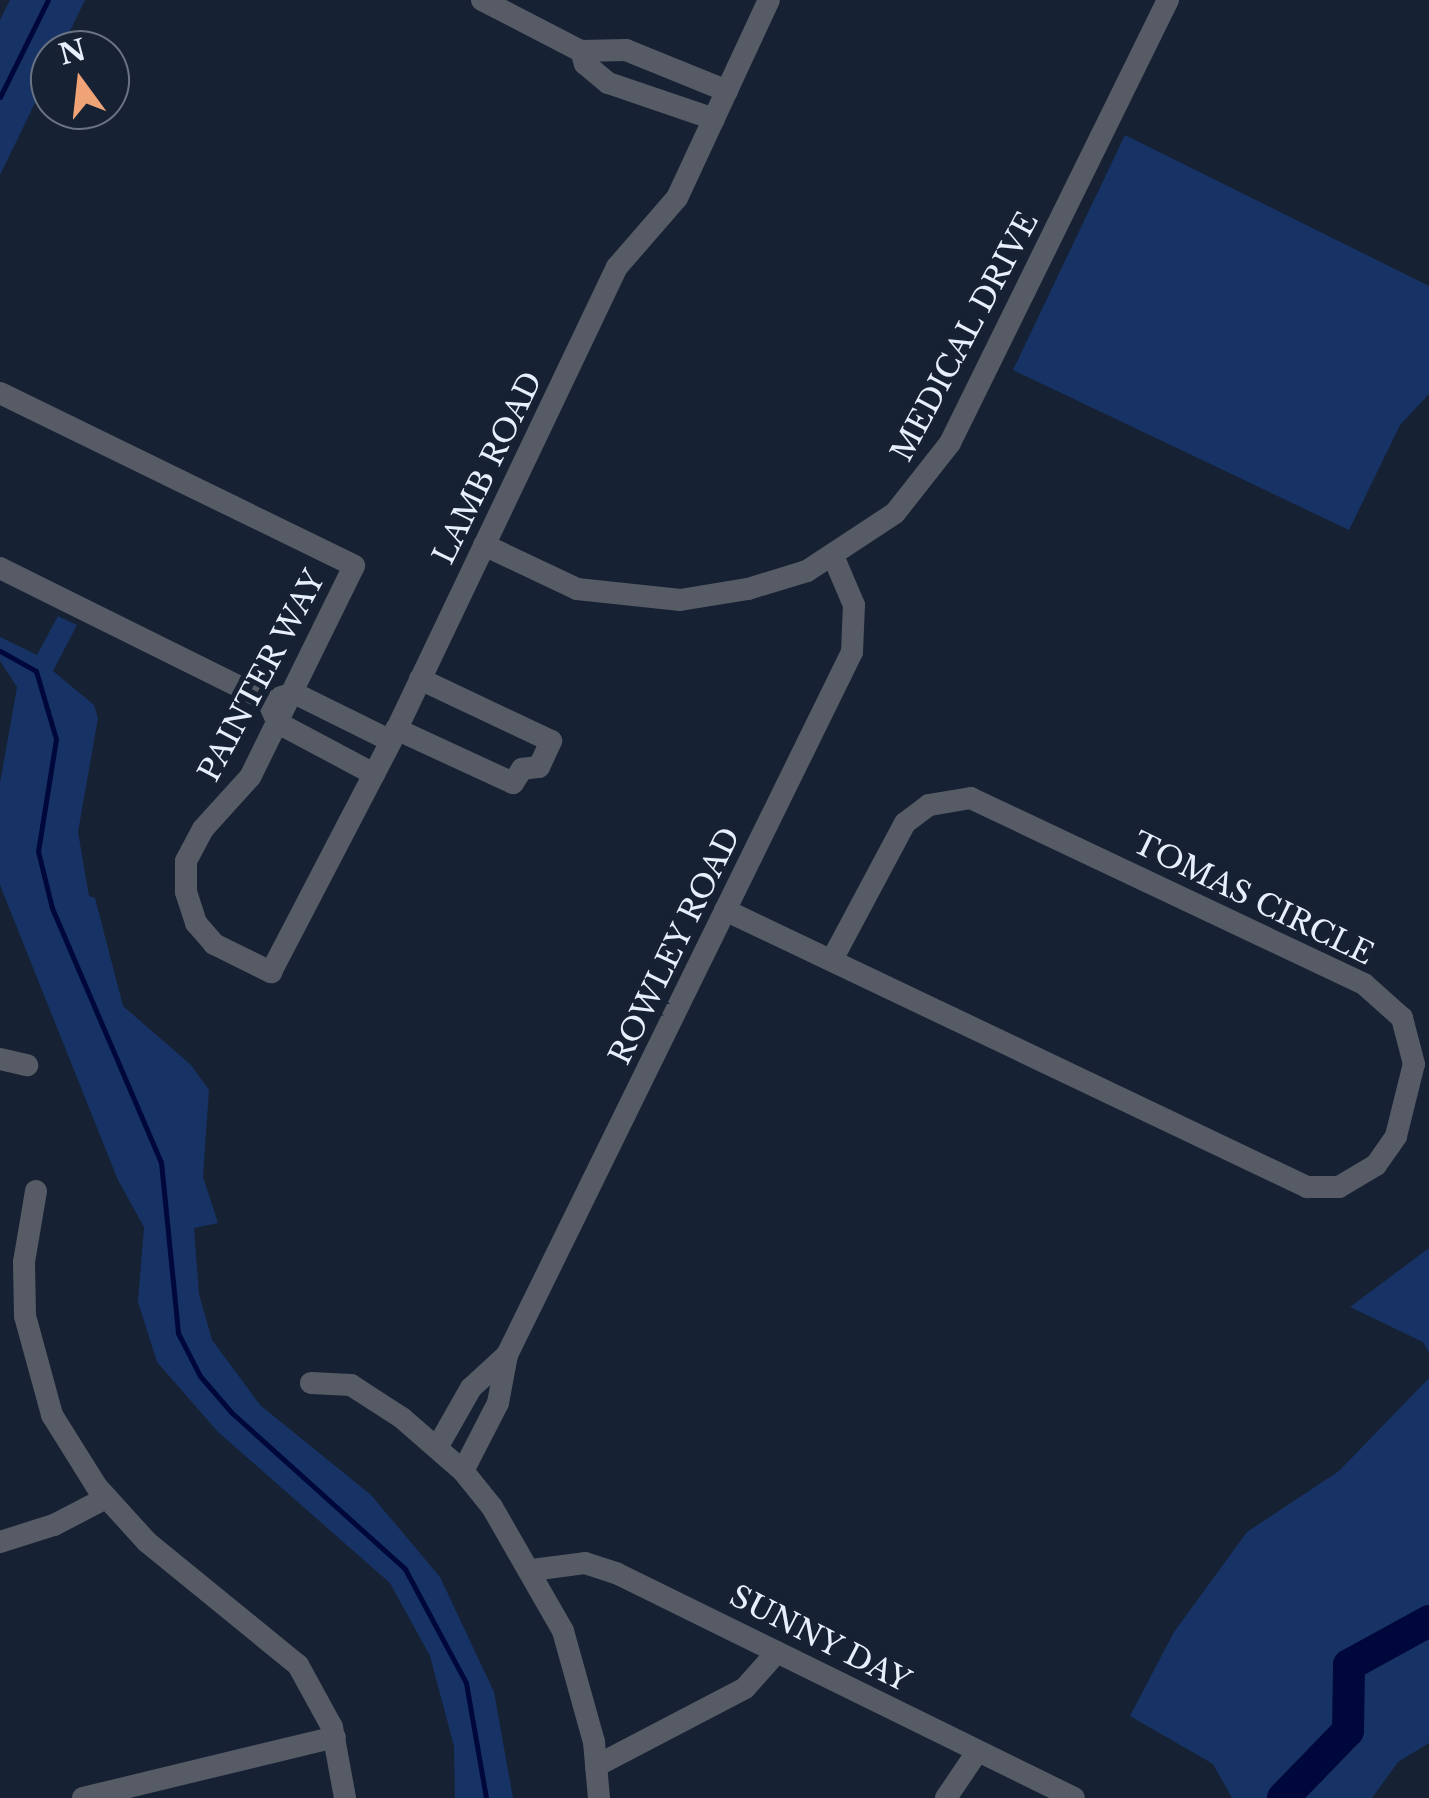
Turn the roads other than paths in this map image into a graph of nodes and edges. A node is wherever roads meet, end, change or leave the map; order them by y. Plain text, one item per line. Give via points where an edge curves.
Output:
1 (482, 0) edge
2 (768, 0) edge
3 (1168, 0) edge
4 (580, 51) junction
5 (727, 91) junction
6 (714, 119) junction
7 (0, 393) edge
8 (484, 545) junction
9 (834, 558) junction
10 (0, 568) edge
11 (420, 679) junction
12 (294, 693) junction
13 (273, 712) junction
14 (393, 735) junction
15 (374, 774) junction
16 (725, 910) junction
17 (832, 960) junction
18 (271, 972) joint
19 (0, 1059) edge
20 (27, 1065) dead end
21 (36, 1191) dead end
22 (12, 1285) edge
23 (508, 1355) junction
24 (311, 1383) dead end
25 (438, 1446) junction
26 (463, 1471) junction
27 (106, 1498) junction
28 (0, 1542) edge
29 (532, 1570) junction
30 (777, 1652) junction
31 (335, 1738) junction
32 (977, 1752) junction
33 (596, 1766) junction
34 (83, 1798) edge
35 (345, 1798) edge
36 (599, 1798) edge
37 (946, 1798) edge
38 (1074, 1798) edge

1 - 4 street
2 - 5 street, LAMB ROAD
3 - 9 street, MEDICAL DRIVE via 950,444 895,513
4 - 5 street via 603,45 626,50
4 - 6 street via 608,83
5 - 6 street, LAMB ROAD
6 - 8 street, LAMB ROAD via 663,220 616,267
7 - 12 street, PAINTER WAY via 354,566
8 - 9 street, MEDICAL DRIVE via 577,589 646,600 748,590
8 - 11 street, LAMB ROAD
9 - 16 street, ROWLEY ROAD via 854,604 852,652
10 - 13 street
11 - 14 street, LAMB ROAD
11 - 14 street via 551,741 539,767 522,769 513,783
12 - 13 street, PAINTER WAY
12 - 14 street
13 - 15 street
13 - 18 street, PAINTER WAY via 250,777 202,830 186,861 196,923 214,944
14 - 15 street, LAMB ROAD
15 - 18 street, LAMB ROAD
16 - 17 street, TOMAS CIRCLE
16 - 23 street, ROWLEY ROAD
17 - 17 street, TOMAS CIRCLE via 905,822 929,805 971,798 1364,984 1402,1018 1414,1064 1396,1136 1376,1165 1338,1187 1307,1186
19 - 20 street
21 - 22 street
22 - 27 street via 52,1415
23 - 25 street, ROWLEY ROAD via 471,1388
23 - 26 street, ROWLEY ROAD via 498,1403
24 - 25 street via 351,1385
25 - 26 street
26 - 29 street
27 - 28 street
27 - 31 street via 167,1560 282,1645 313,1687
29 - 30 street, SUNNY DAY via 585,1563 616,1573
29 - 33 street via 581,1681
30 - 32 street, SUNNY DAY
30 - 33 street via 744,1688
31 - 34 street
31 - 35 street
32 - 37 street
32 - 38 street, SUNNY DAY
33 - 36 street

